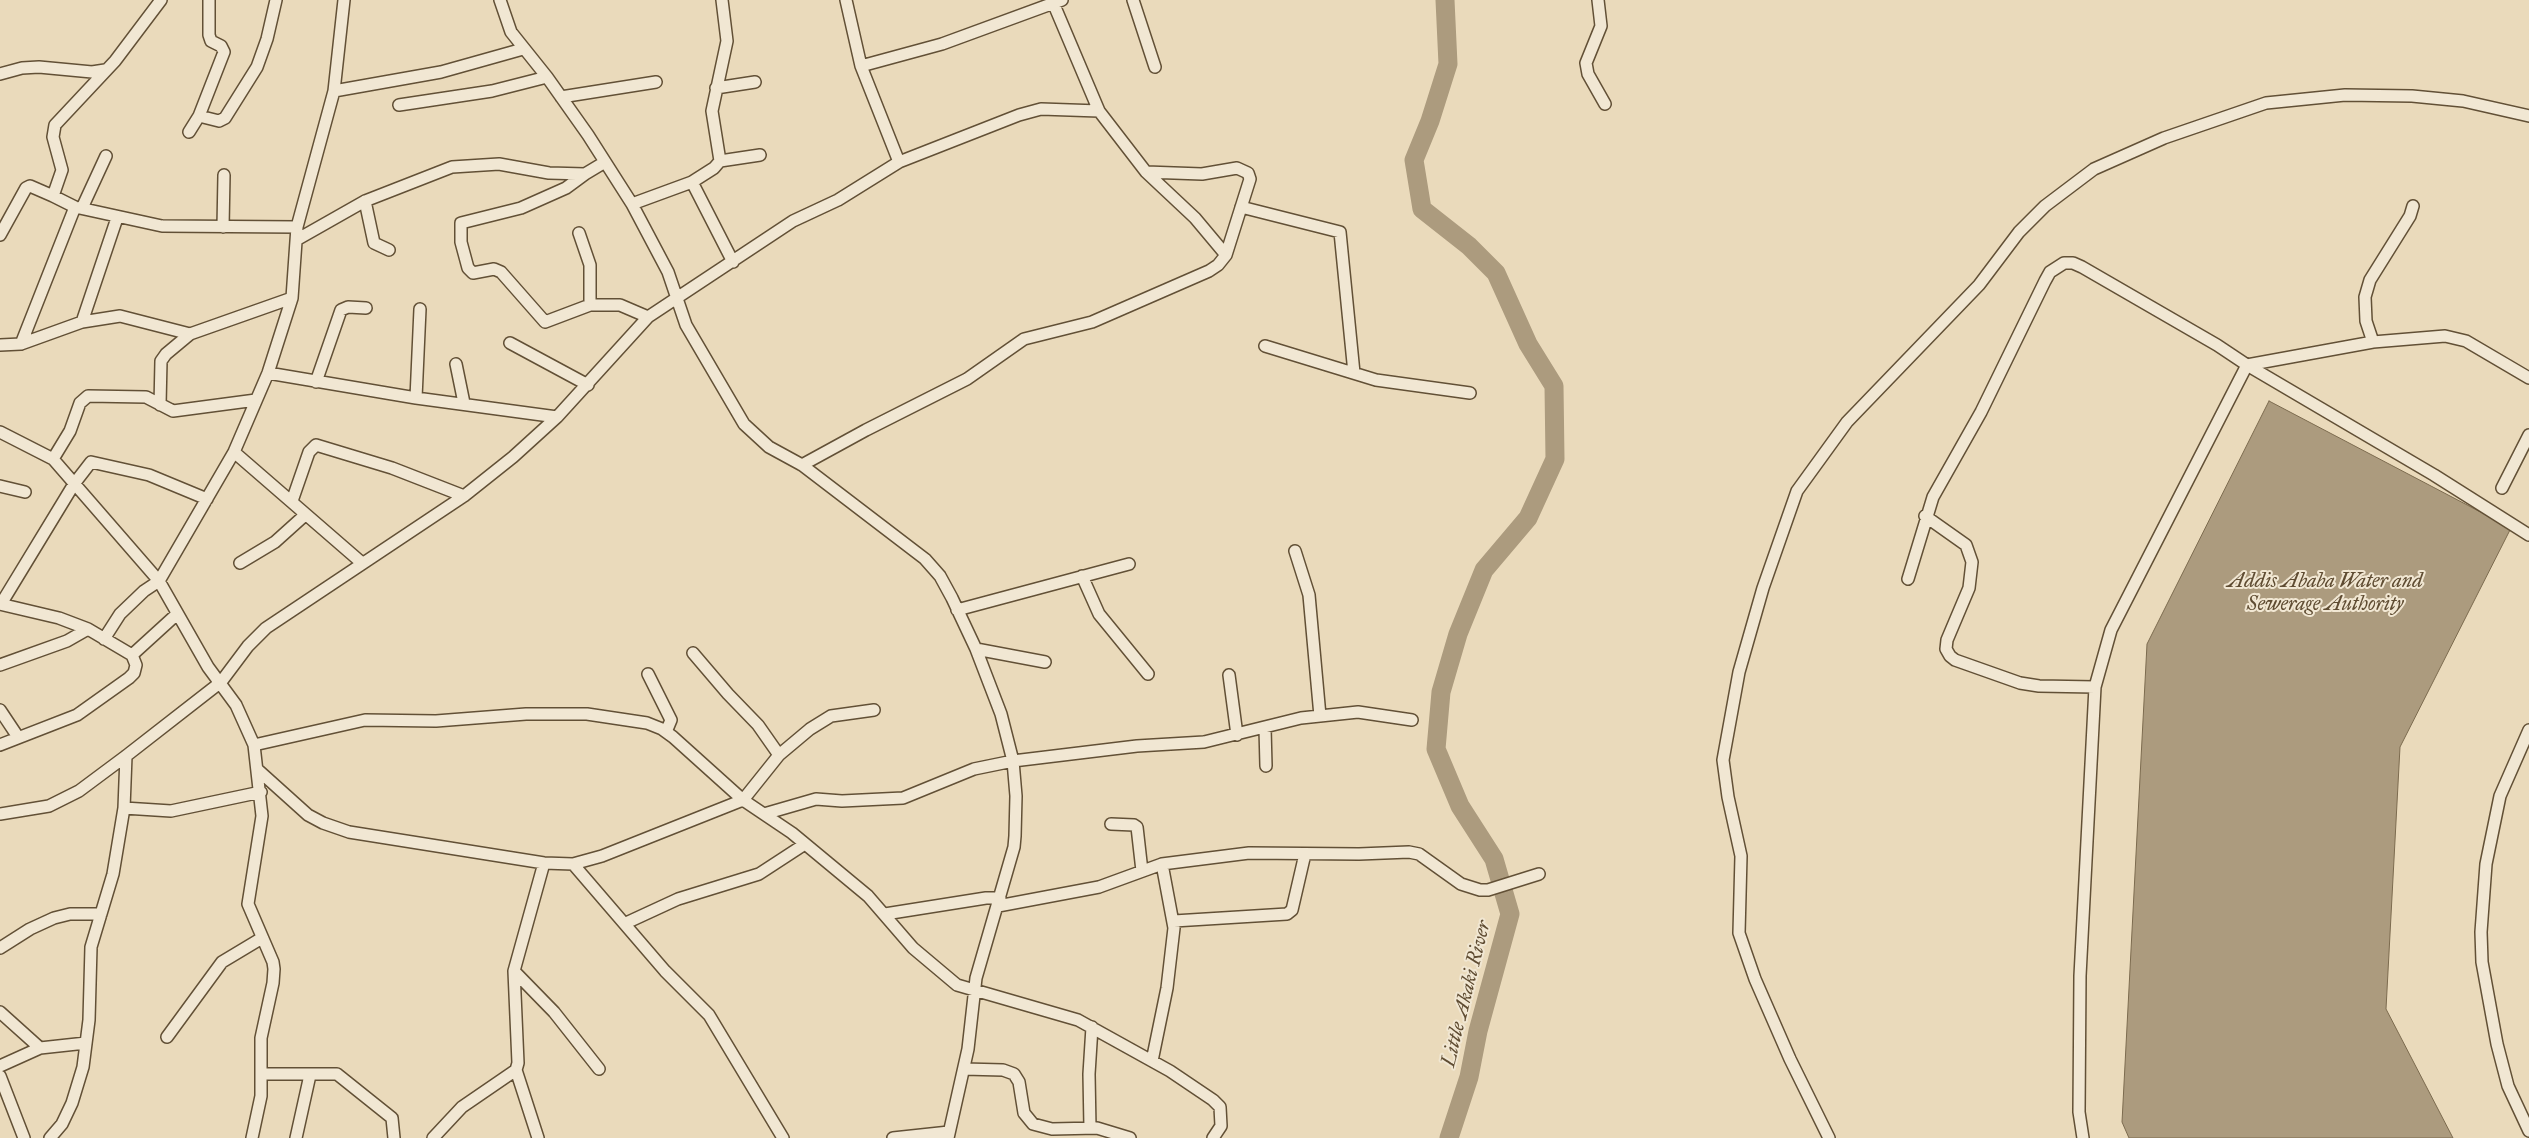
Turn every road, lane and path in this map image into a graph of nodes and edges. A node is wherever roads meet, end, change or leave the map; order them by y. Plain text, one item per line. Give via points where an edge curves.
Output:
1 (161, 0) edge
2 (209, 0) edge
3 (276, 0) edge
4 (344, 0) edge
5 (500, 0) edge
6 (722, 0) edge
7 (846, 0) edge
8 (1133, 0) edge
9 (1598, 0) edge
10 (1056, 1) edge
11 (523, 48) junction
12 (861, 66) junction
13 (1155, 67) dead end
14 (105, 70) junction
15 (0, 74) edge
16 (547, 77) junction
17 (656, 82) dead end
18 (755, 82) dead end
19 (716, 88) junction
20 (334, 91) junction
21 (561, 97) junction
22 (1605, 104) dead end
23 (399, 105) dead end
24 (1099, 111) junction
25 (200, 116) junction
26 (2529, 116) edge
27 (189, 132) dead end
28 (760, 155) dead end
29 (106, 156) dead end
30 (720, 161) junction
31 (606, 162) junction
32 (899, 162) junction
33 (1146, 172) junction
34 (585, 174) junction
35 (224, 175) dead end
36 (692, 182) junction
37 (53, 196) junction
38 (366, 201) junction
39 (632, 204) junction
40 (2413, 206) dead end
41 (1241, 207) junction
42 (78, 208) junction
43 (117, 218) junction
44 (222, 227) junction
45 (297, 227) junction
46 (579, 233) dead end
47 (0, 235) edge
48 (298, 239) junction
49 (389, 250) dead end
50 (1226, 255) junction
51 (733, 262) junction
52 (292, 298) junction
53 (677, 299) junction
54 (590, 305) junction
55 (366, 308) dead end
56 (420, 309) dead end
57 (648, 317) junction
58 (82, 322) junction
59 (190, 334) junction
60 (2373, 342) junction
61 (510, 343) dead end
62 (21, 344) junction
63 (0, 345) edge
64 (1265, 346) dead end
65 (456, 364) dead end
66 (2247, 365) junction
67 (268, 373) junction
68 (1354, 373) junction
69 (2529, 378) edge
70 (316, 382) junction
71 (588, 385) junction
72 (1470, 393) dead end
73 (416, 398) junction
74 (256, 400) junction
75 (464, 403) junction
76 (160, 405) junction
77 (557, 417) junction
78 (0, 432) edge
79 (2529, 435) edge
80 (234, 452) junction
81 (53, 459) junction
82 (802, 465) junction
83 (74, 484) junction
84 (0, 486) edge
85 (2502, 488) dead end
86 (25, 492) dead end
87 (464, 496) junction
88 (208, 499) junction
89 (292, 501) junction
90 (305, 515) junction
91 (1925, 516) junction
92 (2529, 535) edge
93 (1295, 551) dead end
94 (240, 563) dead end
95 (362, 563) junction
96 (1129, 564) dead end
97 (1082, 576) junction
98 (1908, 579) dead end
99 (159, 581) junction
100 (1, 604) edge
101 (958, 610) junction
102 (177, 614) junction
103 (88, 630) junction
104 (104, 639) junction
105 (976, 649) junction
106 (693, 653) dead end
107 (132, 655) junction
108 (1045, 662) dead end
109 (0, 665) edge
110 (648, 674) dead end
111 (1148, 674) dead end
112 (1229, 675) dead end
113 (221, 682) junction
114 (2095, 687) junction
115 (0, 710) edge
116 (874, 710) dead end
117 (1320, 716) junction
118 (1412, 720) dead end
119 (1265, 728) junction
120 (2529, 730) edge
121 (666, 732) junction
122 (1237, 735) junction
123 (18, 737) junction
124 (0, 745) edge
125 (254, 745) junction
126 (779, 755) junction
127 (126, 756) junction
128 (1013, 761) junction
129 (1266, 766) dead end
130 (258, 770) junction
131 (261, 792) junction
132 (743, 800) junction
133 (124, 808) junction
134 (0, 814) edge
135 (764, 814) junction
136 (1111, 824) dead end
137 (805, 844) junction
138 (1305, 854) junction
139 (544, 863) junction
140 (573, 864) junction
141 (1162, 864) junction
142 (1142, 871) junction
143 (1536, 875) dead end
144 (999, 902) junction
145 (101, 914) junction
146 (885, 914) junction
147 (1174, 921) junction
148 (626, 923) junction
149 (262, 938) junction
150 (0, 948) edge
151 (514, 971) junction
152 (974, 988) junction
153 (0, 1012) edge
154 (1092, 1027) junction
155 (167, 1037) dead end
156 (86, 1043) junction
157 (40, 1048) junction
158 (1152, 1061) junction
159 (0, 1066) edge
160 (599, 1069) dead end
161 (964, 1069) junction
162 (516, 1070) junction
163 (262, 1074) junction
164 (310, 1075) junction
165 (0, 1076) edge
166 (1090, 1128) junction
167 (2529, 1131) edge
168 (1064, 1133) edge
169 (949, 1135) edge
170 (24, 1138) edge
171 (50, 1138) edge
172 (252, 1138) edge
173 (296, 1138) edge
174 (394, 1138) edge
175 (433, 1138) edge
176 (538, 1138) edge
177 (783, 1138) edge
178 (893, 1138) edge
179 (1130, 1138) edge
180 (1213, 1138) edge
181 (1829, 1138) edge
182 (2083, 1138) edge

1 - 14 street
2 - 25 street via 209,35 224,52
3 - 25 street via 257,67 225,118 219,121
4 - 20 street
5 - 11 street via 511,32
6 - 19 street via 727,42
7 - 12 street
8 - 13 street
9 - 22 street via 1601,26 1586,63 1588,74
10 - 12 street via 942,44
10 - 24 street
11 - 16 street
11 - 20 street via 440,72
12 - 32 street
14 - 15 street via 92,72 39,67
14 - 37 street via 53,131 62,164
16 - 21 street
16 - 23 street via 492,91
17 - 21 street
18 - 19 street
19 - 30 street via 712,112
20 - 45 street
21 - 31 street
24 - 32 street via 1041,109
24 - 33 street
25 - 27 street
26 - 181 street via 2463,101 2412,96 2344,95 2266,103 2164,138 2094,169 2045,206 2019,232 1979,285 1847,422 1796,491 1742,662 1723,760 1741,856 1739,933 1786,1050
28 - 30 street
29 - 42 street
30 - 36 street via 710,172
31 - 34 street
31 - 39 street
32 - 51 street via 838,200 793,220
33 - 41 street via 1187,175 1244,169 1250,179
33 - 50 street via 1195,218
34 - 38 street via 549,173 499,164 470,164 430,174
34 - 54 street via 566,188 521,208 468,220 461,223 460,228 470,272 494,269 501,272 545,322
35 - 44 street
36 - 39 street
36 - 51 street
37 - 42 street
37 - 47 street via 30,186 26,188
38 - 48 street
38 - 49 street via 374,243
39 - 53 street via 656,247
40 - 60 street via 2370,280 2365,298 2366,321
41 - 50 street
41 - 68 street via 1340,232
42 - 43 street
42 - 62 street
43 - 44 street via 162,226
43 - 58 street
44 - 45 street
45 - 48 street
46 - 54 street via 590,266
48 - 52 street
50 - 82 street via 1209,271 1092,322 1024,339 967,379
51 - 53 street
52 - 59 street
52 - 67 street
53 - 57 street
53 - 82 street via 686,325 744,424 769,447
54 - 57 street via 620,305
55 - 70 street via 342,310
56 - 73 street
57 - 71 street
58 - 59 street via 120,316
58 - 62 street
59 - 76 street via 161,361
60 - 66 street
60 - 69 street via 2445,336 2459,339
61 - 71 street
62 - 63 street
64 - 68 street
65 - 75 street
66 - 91 street via 2082,267 2064,263 2050,272 2045,281 1981,412
66 - 92 street
66 - 114 street via 2110,630
67 - 70 street
67 - 74 street
68 - 72 street via 1376,380
70 - 73 street
71 - 77 street
73 - 75 street
74 - 76 street via 173,411
74 - 80 street
75 - 77 street
76 - 81 street via 146,397 83,398 70,431
77 - 87 street via 514,457
78 - 81 street
79 - 85 street
80 - 88 street
80 - 89 street
81 - 83 street
82 - 101 street via 925,559 940,576
83 - 88 street via 88,464 96,462 149,475
83 - 99 street
83 - 100 street
84 - 86 street
87 - 89 street via 392,468 316,445 309,452
87 - 95 street
88 - 99 street
89 - 90 street
90 - 94 street via 275,542
90 - 95 street
91 - 98 street
91 - 114 street via 1966,545 1972,562 1969,588 1947,640 1946,649 1950,656 2020,683
93 - 117 street via 1309,595
95 - 113 street via 266,628
96 - 97 street
97 - 101 street
97 - 111 street via 1099,614
99 - 102 street
99 - 104 street via 120,614
100 - 103 street via 59,618
101 - 105 street
102 - 107 street
102 - 113 street via 208,667
103 - 104 street
103 - 109 street
104 - 107 street
105 - 108 street
105 - 128 street via 1001,714
106 - 126 street via 758,726
107 - 123 street via 136,665 129,678 77,715
110 - 121 street via 671,720
112 - 122 street
113 - 125 street via 236,705
113 - 127 street
114 - 182 street via 2080,976 2078,1112
115 - 123 street
116 - 126 street via 831,716
117 - 118 street via 1358,712
117 - 119 street
119 - 122 street
119 - 129 street
120 - 167 street via 2500,796 2486,864 2482,932 2482,962 2496,1044 2508,1086
121 - 125 street via 647,724 605,716 526,714 436,721 356,721
121 - 132 street
122 - 128 street via 1204,742 1137,746
123 - 124 street
125 - 130 street
126 - 132 street
127 - 133 street
127 - 134 street via 79,791 49,806
128 - 135 street via 974,769 903,798 816,799
128 - 144 street via 1015,842
130 - 131 street
130 - 139 street via 308,815 332,826 400,841
131 - 133 street via 171,811
131 - 149 street via 258,852 248,904
132 - 135 street
132 - 140 street via 602,856
133 - 145 street via 113,874
135 - 137 street
136 - 142 street via 1134,824 1136,827
137 - 146 street
137 - 148 street via 759,874 678,899
138 - 141 street via 1249,853
138 - 143 street via 1409,852 1419,854 1461,884 1488,890
138 - 147 street via 1292,910 1287,914
139 - 140 street
139 - 151 street
140 - 148 street
141 - 142 street
141 - 147 street
142 - 144 street via 1099,886
144 - 146 street via 986,898
144 - 152 street
145 - 150 street via 70,914 54,918 30,928
145 - 156 street via 91,947
146 - 152 street via 913,948 957,985
147 - 158 street via 1167,988
148 - 177 street via 665,970 709,1015
149 - 155 street via 222,962
149 - 163 street via 274,969 261,1038
151 - 160 street via 554,1012
151 - 162 street
152 - 154 street
152 - 161 street
153 - 157 street
154 - 158 street
154 - 166 street
156 - 157 street
156 - 171 street via 83,1068 72,1103 62,1124
157 - 159 street
158 - 180 street via 1220,1107 1221,1126
161 - 168 street via 1003,1070 1014,1074 1028,1119 1033,1124
161 - 169 street
162 - 175 street via 462,1107
162 - 176 street
163 - 164 street
163 - 172 street via 259,1112
164 - 173 street
164 - 174 street via 337,1074 353,1085 392,1118
165 - 170 street
166 - 168 street
166 - 179 street
169 - 178 street

